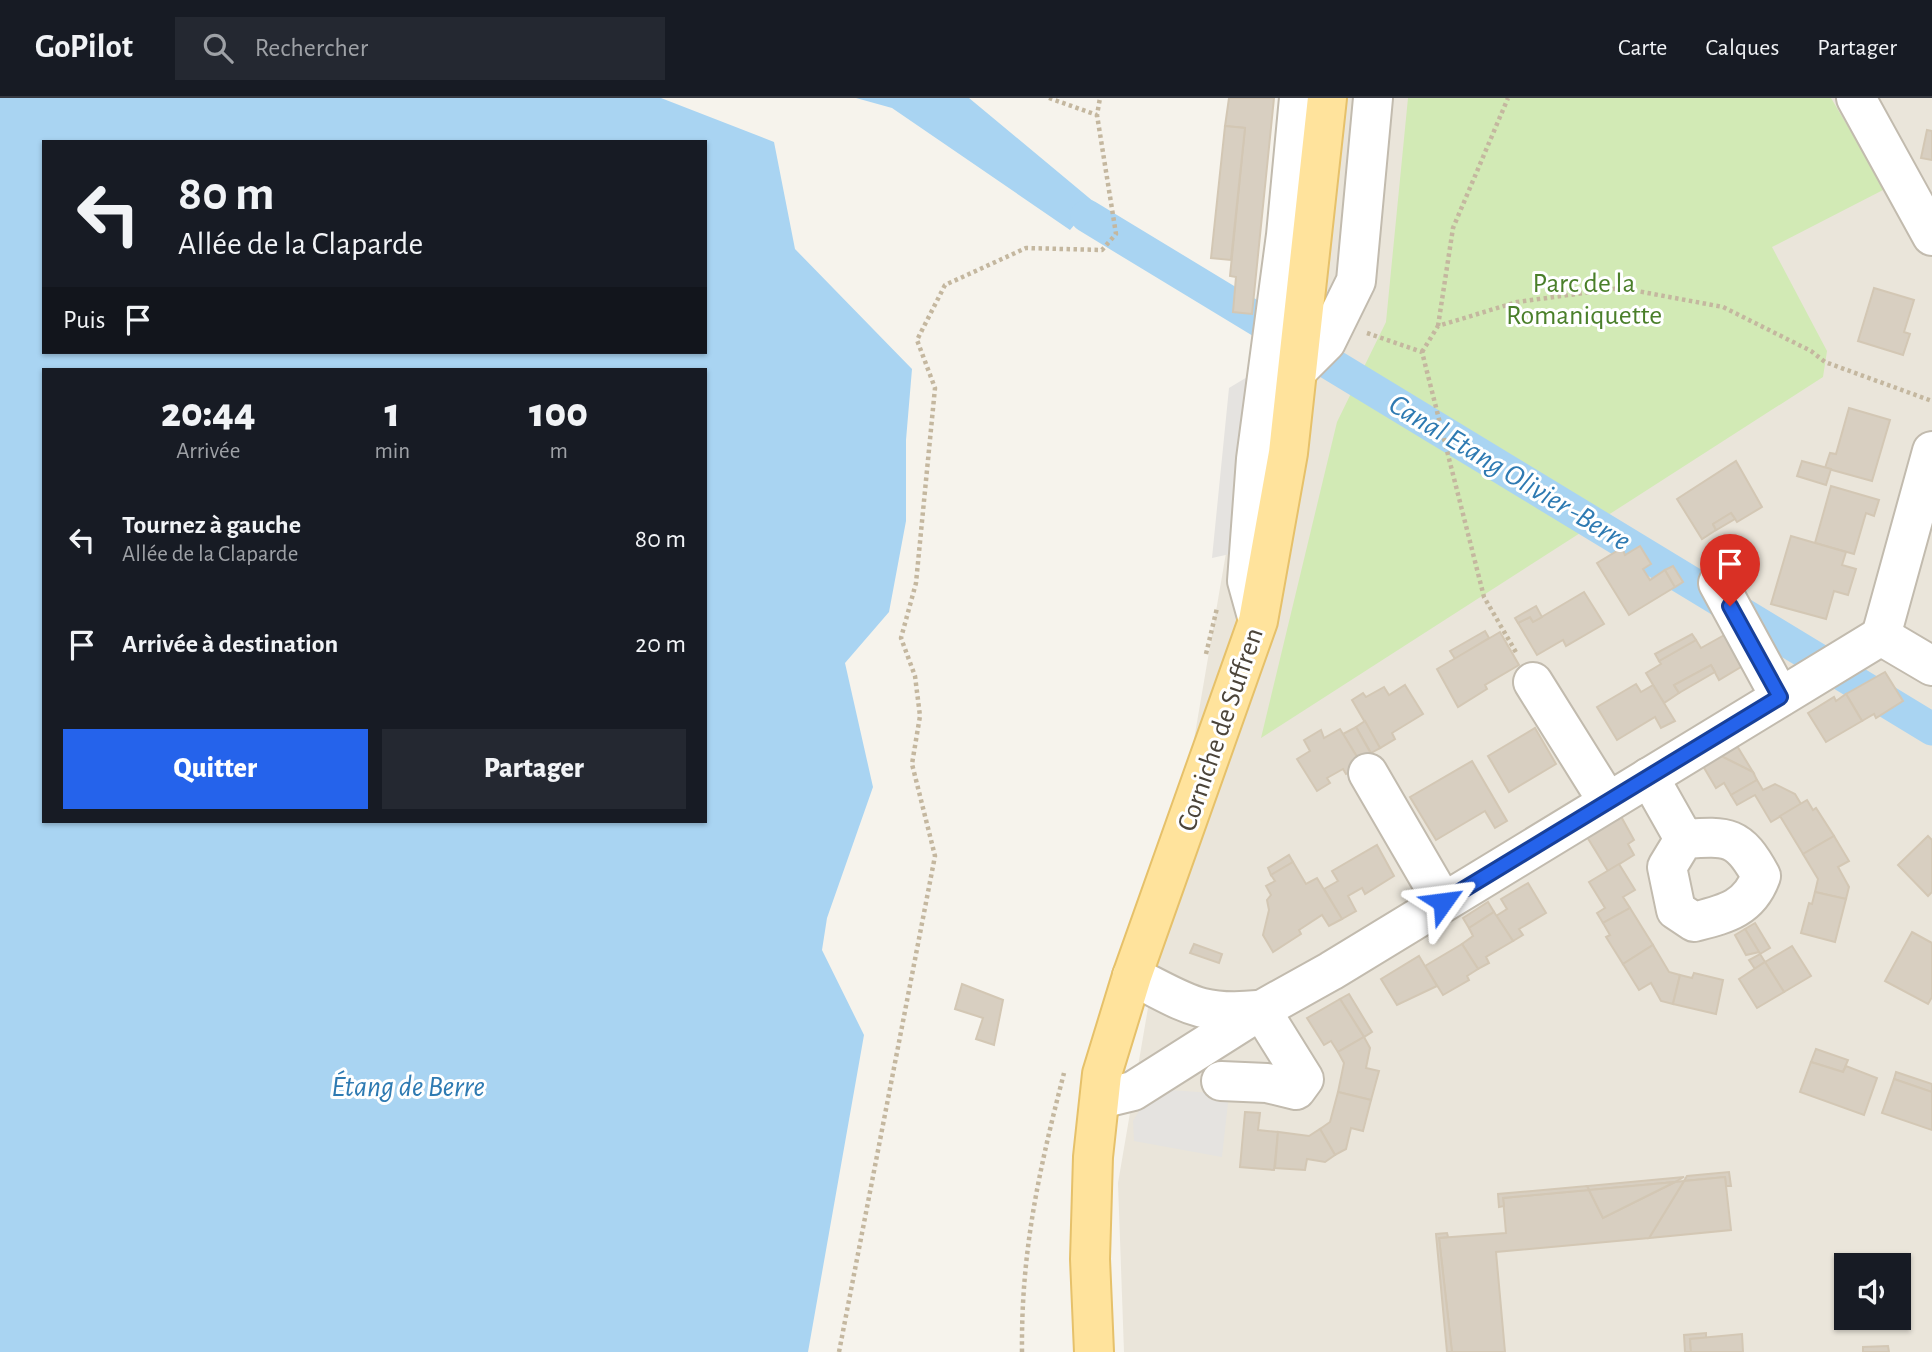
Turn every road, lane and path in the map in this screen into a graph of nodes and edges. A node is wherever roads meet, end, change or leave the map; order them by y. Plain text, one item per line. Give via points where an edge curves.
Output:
1 (1049, 98) edge
2 (1100, 98) edge
3 (1299, 98) edge
4 (1327, 98) edge
5 (1373, 98) edge
6 (1507, 98) edge
7 (1856, 98) edge
8 (1097, 115) junction
9 (1932, 236) edge
10 (1336, 322) junction
11 (1438, 326) junction
12 (1423, 352) junction
13 (1298, 370) junction
14 (1932, 401) edge
15 (1932, 451) edge
16 (1718, 583) dead end
17 (1258, 621) junction
18 (1881, 636) junction
19 (1932, 666) edge
20 (1533, 682) joint
21 (1780, 697) junction
22 (1368, 773) dead end
23 (1649, 777) junction
24 (1608, 802) junction
25 (1684, 839) dead end
26 (1443, 902) junction
27 (1132, 976) junction
28 (1261, 1010) junction
29 (1222, 1081) dead end
30 (1100, 1099) junction
31 (839, 1352) edge
32 (1094, 1352) edge

1 - 8 path
2 - 8 path
3 - 17 street via 1256,459 1248,581
4 - 13 main road, Corniche de Suffren
5 - 10 street via 1356,281
6 - 11 path via 1453,228
7 - 9 street
8 - 31 path via 1116,234 1102,250 1026,248 945,285 917,340 935,388 916,583 901,638 915,676 920,716 912,764 935,856
10 - 12 path
10 - 13 street via 1325,342
11 - 12 path
11 - 14 path via 1517,302 1620,288 1723,307 1825,362
12 - 20 path via 1484,597
13 - 17 main road, Corniche de Suffren
15 - 18 street
16 - 21 street
17 - 27 main road, Corniche de Suffren
18 - 19 street
18 - 21 street
20 - 24 street
21 - 23 street
22 - 26 street
23 - 24 street
23 - 25 street
24 - 26 street
26 - 28 street
27 - 28 street via 1182,1003 1210,1012
27 - 30 main road, Corniche de Suffren via 1102,1074
28 - 29 street via 1304,1079 1296,1090
28 - 30 street via 1133,1091
30 - 32 main road, Corniche de Suffren via 1090,1259

